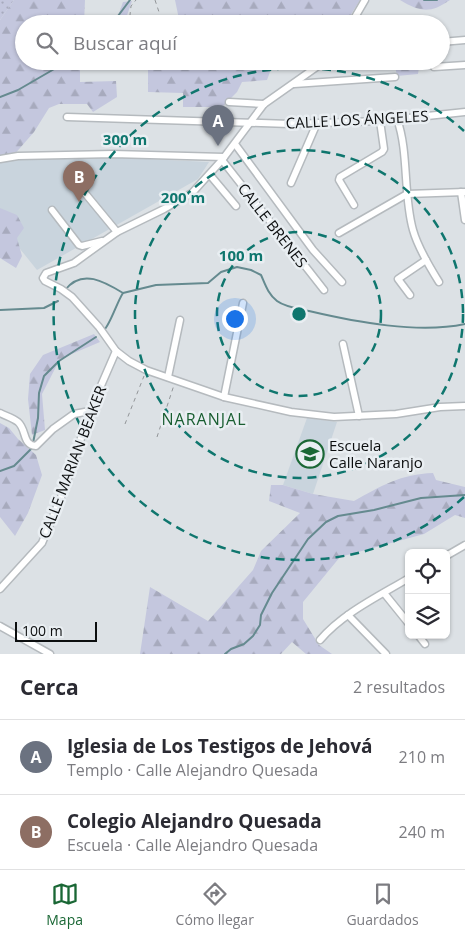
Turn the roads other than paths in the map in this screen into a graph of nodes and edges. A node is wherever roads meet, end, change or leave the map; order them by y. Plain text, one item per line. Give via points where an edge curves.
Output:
1 (365, 0) edge
2 (356, 15) edge
3 (465, 40) edge
4 (450, 41) edge
5 (450, 66) edge
6 (465, 66) edge
7 (312, 70) edge
8 (395, 77) dead end
9 (292, 84) junction
10 (229, 102) dead end
11 (264, 104) junction
12 (465, 112) edge
13 (67, 117) dead end
14 (397, 119) junction
15 (380, 121) junction
16 (249, 122) junction
17 (317, 123) junction
18 (234, 144) junction
19 (0, 159) edge
20 (223, 159) junction
21 (70, 175) dead end
22 (210, 175) junction
23 (292, 182) dead end
24 (463, 192) edge
25 (407, 194) junction
26 (236, 206) dead end
27 (354, 206) dead end
28 (52, 210) dead end
29 (465, 220) edge
30 (117, 232) junction
31 (339, 233) dead end
32 (105, 241) junction
33 (426, 260) junction
34 (342, 282) dead end
35 (439, 282) dead end
36 (324, 290) dead end
37 (410, 296) dead end
38 (243, 302) dead end
39 (180, 320) dead end
40 (343, 344) dead end
41 (116, 351) junction
42 (168, 377) junction
43 (224, 397) junction
44 (465, 406) edge
45 (90, 411) junction
46 (0, 413) edge
47 (359, 416) junction
48 (465, 545) edge
49 (450, 554) edge
50 (405, 580) edge
51 (0, 589) edge
52 (384, 593) junction
53 (348, 615) junction
54 (405, 619) edge
55 (0, 626) edge
56 (421, 639) edge
57 (320, 640) dead end
58 (425, 644) dead end
59 (50, 654) edge
60 (386, 654) edge

1 - 2 street
3 - 4 street
5 - 6 street
7 - 9 street
8 - 9 street
9 - 11 street
10 - 11 street
11 - 16 street
12 - 14 street, CALLE LOS ÁNGELES
13 - 16 street, CALLE LOS ÁNGELES
14 - 15 street, CALLE LOS ÁNGELES
14 - 25 street
15 - 17 street, CALLE LOS ÁNGELES
15 - 27 street via 382,152 339,180
16 - 17 street, CALLE LOS ÁNGELES
16 - 18 street
17 - 23 street
18 - 20 street
18 - 34 street via 313,250
19 - 20 street via 112,154
20 - 22 street
20 - 36 street, CALLE BRENES
21 - 30 street
22 - 26 street
22 - 30 street via 192,192
24 - 25 street
24 - 29 street
25 - 31 street
25 - 33 street via 413,231
28 - 32 street via 82,246
30 - 32 street
32 - 41 street via 74,263 46,273 44,278 72,297 99,326
33 - 35 street
33 - 37 street via 398,279
38 - 43 street
39 - 42 street
40 - 47 street
41 - 42 street via 146,370
41 - 45 street, CALLE MARIAN BEAKER
42 - 43 street
43 - 47 street via 291,412
44 - 47 street
45 - 46 street via 74,414 36,446 26,442 17,421
45 - 51 street, CALLE MARIAN BEAKER via 64,490 42,543
48 - 49 street
50 - 52 street
52 - 53 street
52 - 54 street
53 - 57 street
53 - 60 street
55 - 59 street
56 - 58 street

